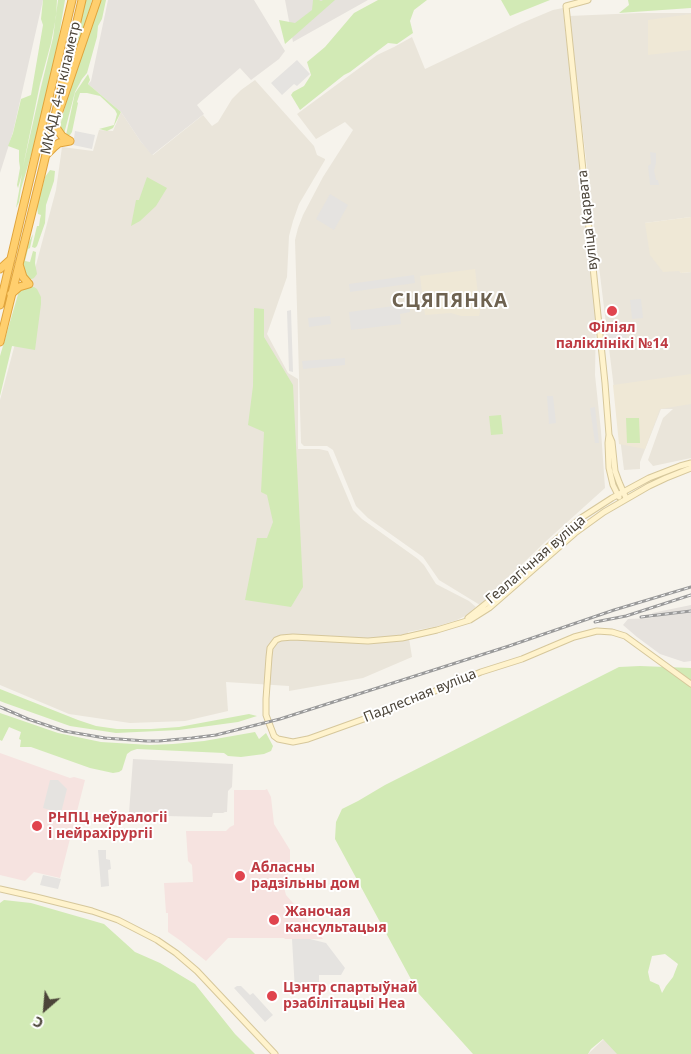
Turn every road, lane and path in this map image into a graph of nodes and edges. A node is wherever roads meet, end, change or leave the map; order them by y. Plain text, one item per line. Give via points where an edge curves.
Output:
1 (68, 0) edge
2 (72, 0) edge
3 (82, 0) edge
4 (97, 0) edge
5 (588, 0) edge
6 (64, 36) junction
7 (53, 123) junction
8 (45, 156) junction
9 (11, 259) junction
10 (19, 264) junction
11 (0, 269) edge
12 (0, 284) edge
13 (11, 294) junction
14 (2, 297) junction
15 (0, 305) edge
16 (0, 342) edge
17 (609, 435) junction
18 (691, 463) edge
19 (691, 468) edge
20 (623, 492) junction
21 (618, 495) junction
22 (626, 498) junction
23 (620, 502) junction
24 (464, 622) junction
25 (276, 640) joint
26 (691, 684) edge
27 (0, 889) edge
28 (275, 1054) edge

1 - 6 highway
2 - 6 highway, МКАД, 4-ы кіламетр
3 - 7 highway, МКАД, 4-ы кіламетр
4 - 7 highway via 60,111
5 - 17 street, вуліца Карвата via 566,6
6 - 9 highway, МКАД, 4-ы кіламетр
7 - 8 highway, МКАД, 4-ы кіламетр
7 - 8 highway via 62,136 70,140 54,147
8 - 10 highway, МКАД, 4-ы кіламетр
9 - 11 highway
9 - 14 highway, МКАД, 4-ы кіламетр
10 - 13 highway, МКАД, 4-ы кіламетр
10 - 13 highway via 29,284
12 - 14 highway
13 - 16 highway, МКАД, 4-ы кіламетр
14 - 15 highway, МКАД, 4-ы кіламетр
17 - 20 street, вуліца Карвата via 615,471
17 - 21 street, вуліца Карвата via 609,468
18 - 20 street, Геалагічная вуліца via 649,478
19 - 22 street, Геалагічная вуліца
20 - 21 street, Геалагічная вуліца
20 - 22 street, вуліца Карвата
21 - 23 street, вуліца Карвата
21 - 24 street, Геалагічная вуліца via 566,530
22 - 23 street, Геалагічная вуліца
23 - 24 street, Геалагічная вуліца via 575,534 489,608
24 - 25 street, Геалагічная вуліца via 402,638 368,642 293,637
25 - 26 street, Падлесная вуліца via 270,648 266,715 274,736 283,741 308,739 591,632 603,631 628,638
27 - 28 street via 92,911 157,940 201,975

